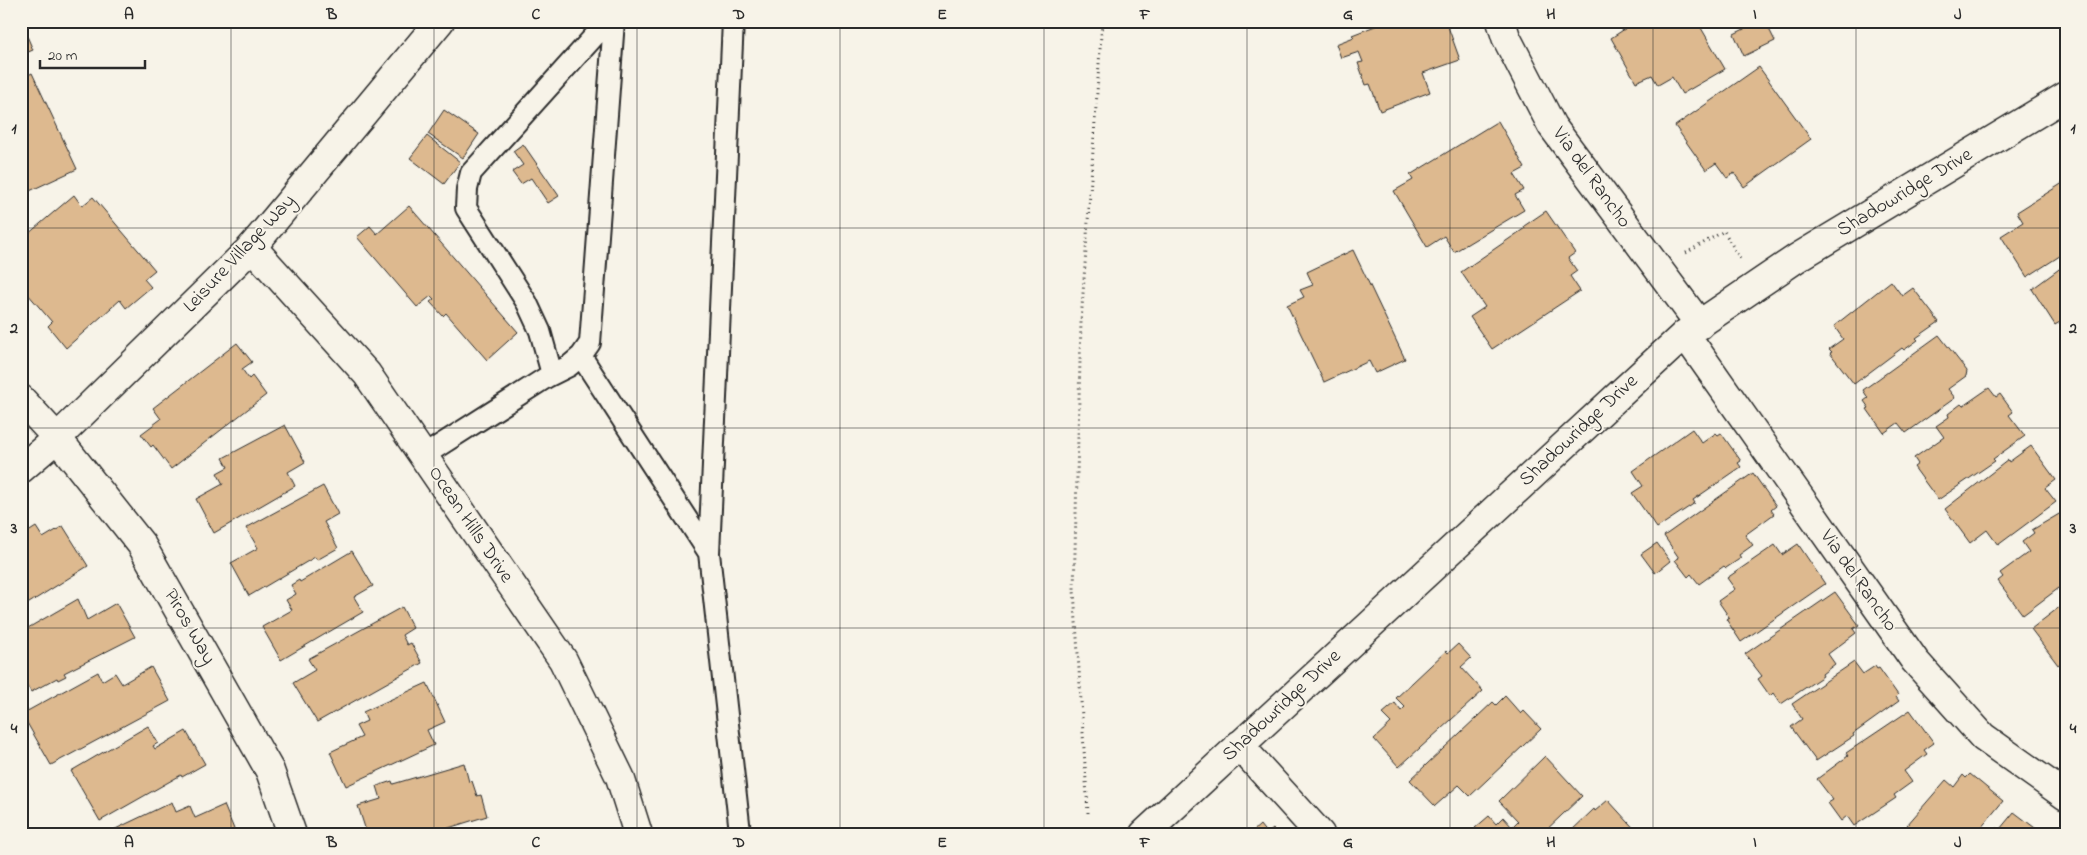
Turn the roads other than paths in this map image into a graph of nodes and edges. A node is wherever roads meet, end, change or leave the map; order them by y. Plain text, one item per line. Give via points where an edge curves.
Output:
1 (440, 21) edge
2 (608, 21) edge
3 (614, 21) edge
4 (733, 21) edge
5 (1501, 21) edge
6 (2066, 96) edge
7 (252, 247) junction
8 (1692, 329) junction
9 (581, 356) junction
10 (552, 374) junction
11 (21, 399) edge
12 (57, 438) junction
13 (423, 456) junction
14 (21, 469) edge
15 (709, 553) junction
16 (1239, 745) junction
17 (2066, 796) edge
18 (740, 832) dead end
19 (292, 834) edge
20 (638, 834) edge
21 (1144, 834) edge
22 (1320, 834) edge

1 - 7 street, Leisure Village Way
2 - 10 lane via 471,172 467,188 466,208 527,303 540,331
3 - 9 lane via 590,343
4 - 15 lane
5 - 8 street, Via del Rancho via 1552,126
6 - 8 street, Shadowridge Drive via 1797,258
7 - 12 street, Leisure Village Way
7 - 13 street, Ocean Hills Drive via 367,374
8 - 16 street, Shadowridge Drive
8 - 17 street, Via del Rancho via 1915,661 1984,737
9 - 10 lane
9 - 15 lane
10 - 13 lane
11 - 12 street, Piros Way
12 - 14 street, Leisure Village Way
12 - 19 street, Piros Way via 141,544 270,771
13 - 20 street, Ocean Hills Drive via 563,660 620,778
15 - 18 lane
16 - 21 street, Shadowridge Drive
16 - 22 street

